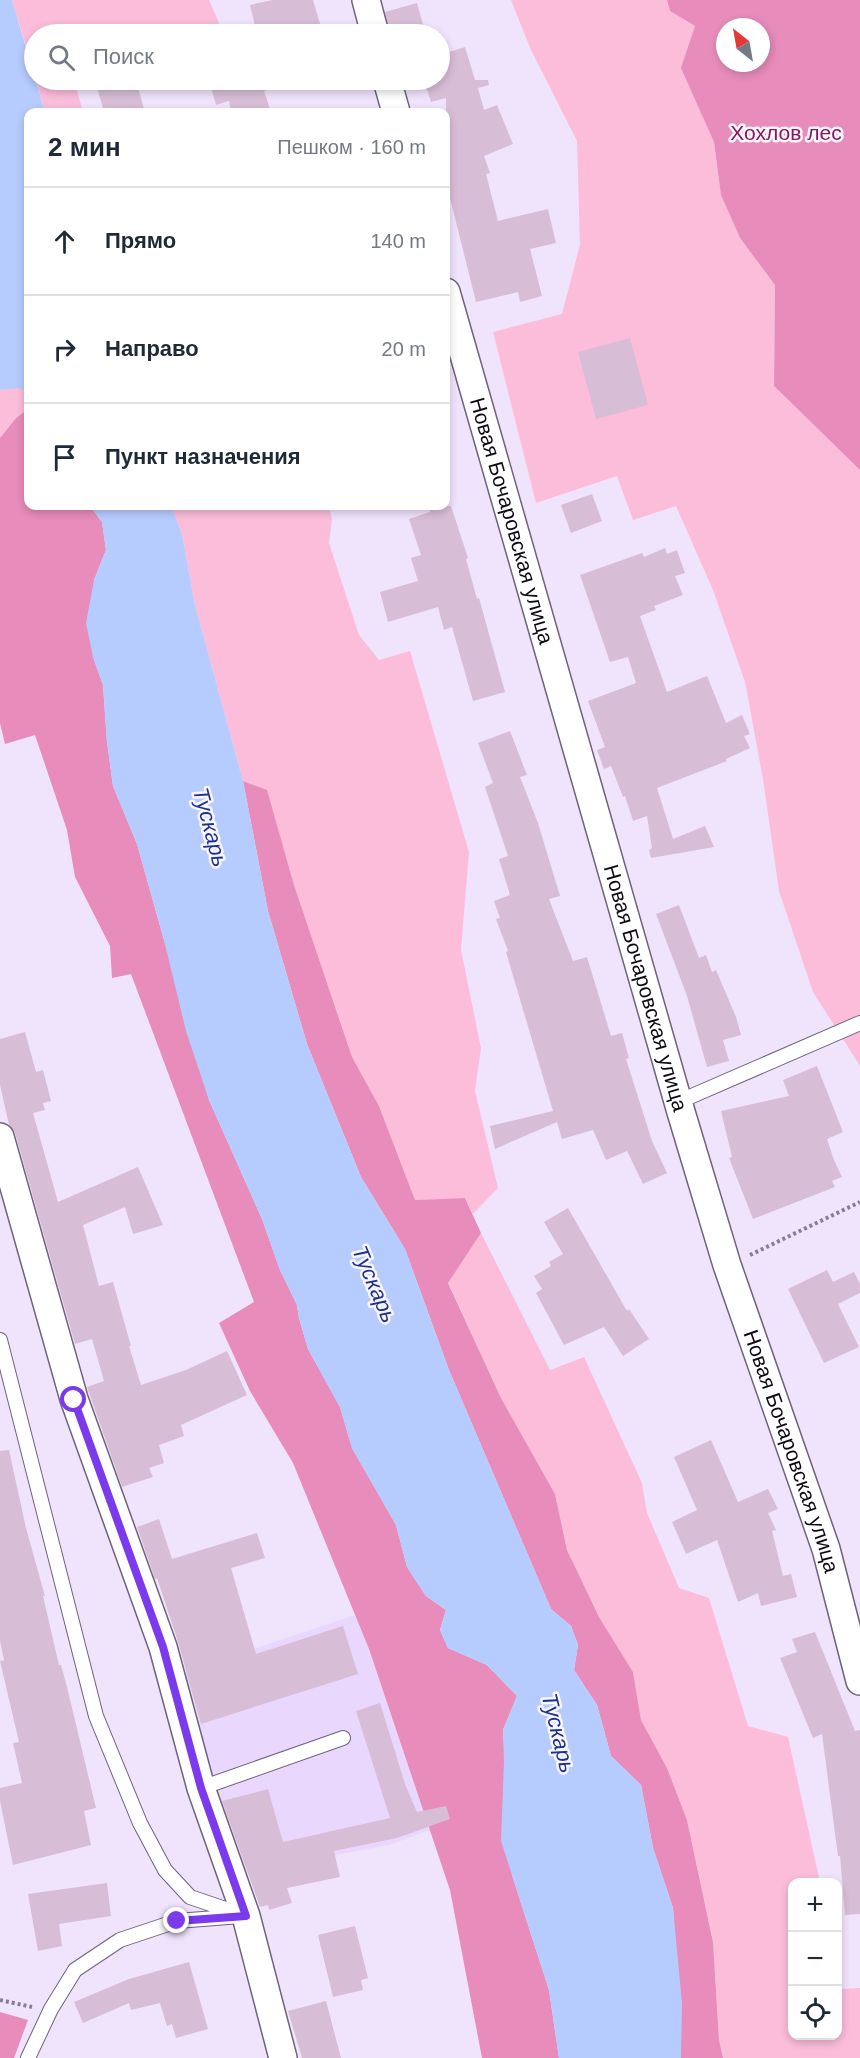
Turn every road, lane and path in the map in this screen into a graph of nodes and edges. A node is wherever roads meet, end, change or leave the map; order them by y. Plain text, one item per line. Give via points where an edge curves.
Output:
1 (366, 0) edge
2 (372, 24) edge
3 (390, 90) edge
4 (395, 108) edge
5 (450, 306) edge
6 (860, 1023) edge
7 (678, 1102) junction
8 (0, 1137) edge
9 (860, 1202) edge
10 (727, 1265) junction
11 (0, 1340) edge
12 (860, 1681) edge
13 (343, 1738) dead end
14 (201, 1788) junction
15 (246, 1916) junction
16 (0, 2000) edge
17 (30, 2006) dead end
18 (28, 2058) edge
19 (283, 2058) edge

1 - 2 street
3 - 4 street
5 - 7 street, Новая Бочаровская улица
6 - 7 lane
7 - 10 street, Новая Бочаровская улица
8 - 14 street via 74,1400 163,1647
9 - 10 path
10 - 12 street, Новая Бочаровская улица via 826,1549
11 - 15 lane via 96,1716 140,1823 165,1870 190,1897
13 - 14 lane
14 - 15 street
15 - 18 lane via 177,1921 120,1940 75,1970
15 - 19 street
16 - 17 path

